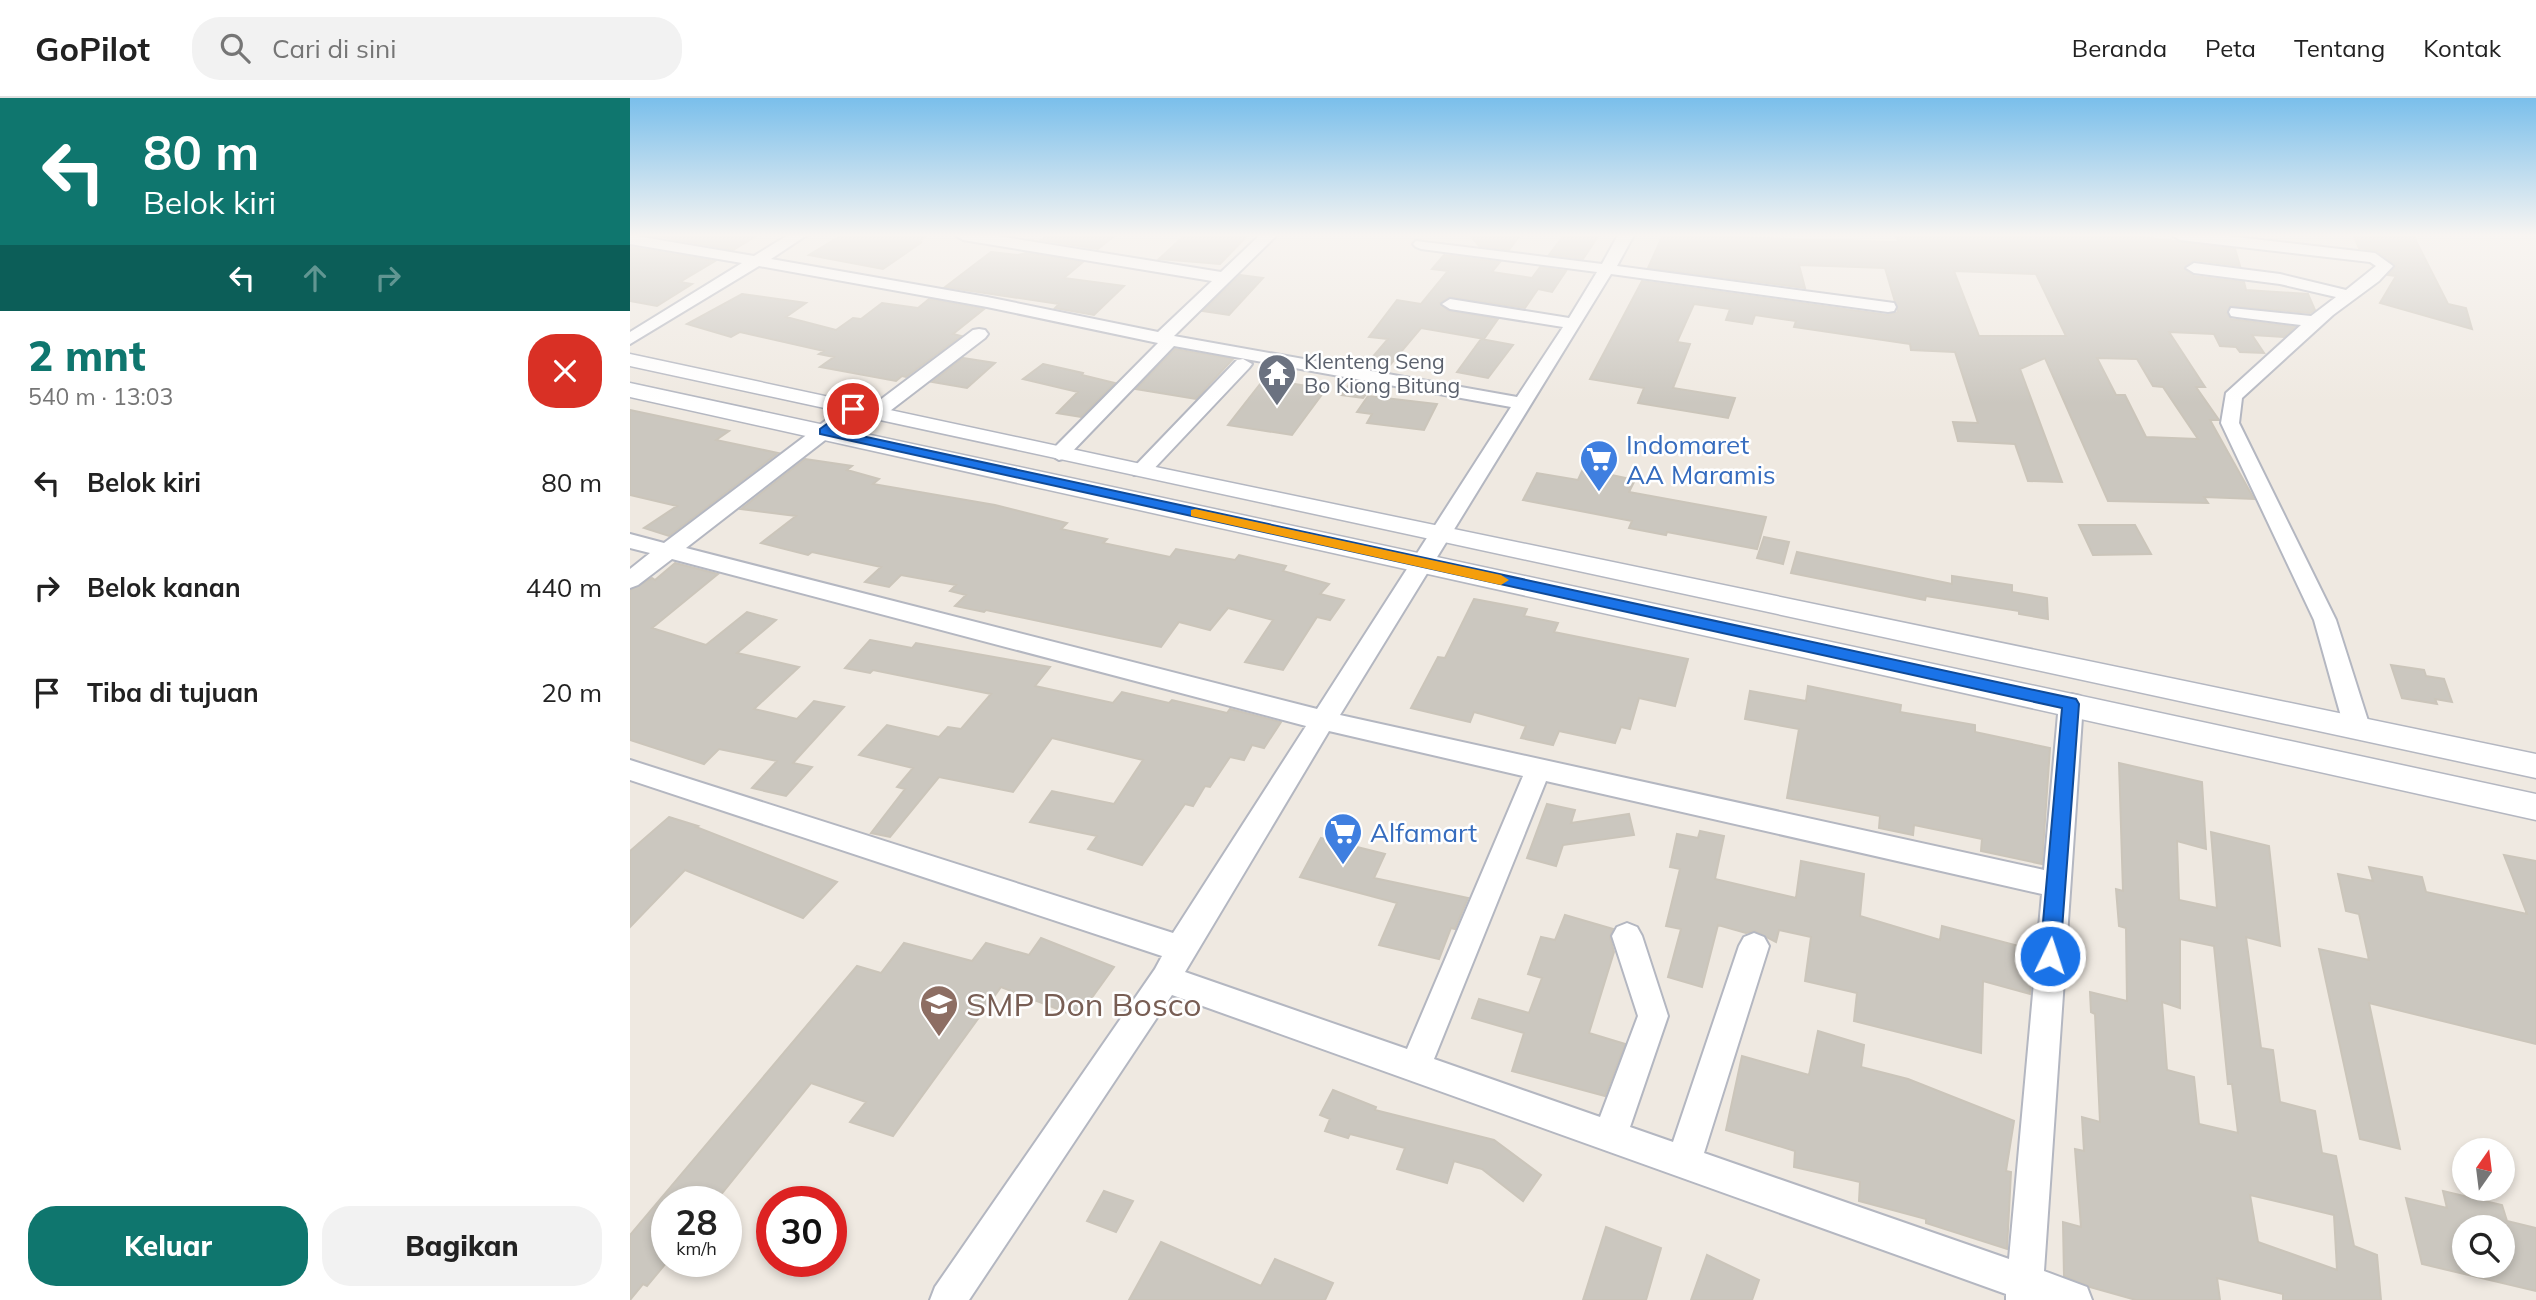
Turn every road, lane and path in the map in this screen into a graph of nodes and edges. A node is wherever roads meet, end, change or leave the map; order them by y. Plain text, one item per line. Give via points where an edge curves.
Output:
1 (707, 291) edge
2 (926, 291) edge
3 (1212, 291) edge
4 (1594, 291) edge
5 (1763, 291) edge
6 (2331, 291) edge
7 (2354, 291) edge
8 (2348, 295) junction
9 (1450, 303) dead end
10 (1888, 307) dead end
11 (2236, 312) dead end
12 (2315, 322) junction
13 (1574, 324) junction
14 (979, 334) dead end
15 (630, 339) edge
16 (1166, 339) junction
17 (630, 360) edge
18 (1243, 364) dead end
19 (630, 390) edge
20 (1522, 403) junction
21 (864, 411) junction
22 (824, 432) junction
23 (1059, 454) junction
24 (1147, 473) junction
25 (1128, 498) junction
26 (1440, 535) junction
27 (630, 541) edge
28 (670, 551) junction
29 (1423, 563) junction
30 (630, 580) edge
31 (2071, 704) junction
32 (1321, 720) junction
33 (2357, 727) junction
34 (2536, 766) edge
35 (630, 770) edge
36 (1538, 770) junction
37 (2536, 807) edge
38 (2054, 885) junction
39 (1627, 936) dead end
40 (1754, 946) dead end
41 (1181, 949) junction
42 (1166, 979) junction
43 (1415, 1067) junction
44 (1610, 1135) junction
45 (1684, 1161) junction
46 (2024, 1290) edge
47 (948, 1300) edge
48 (2074, 1300) edge

1 - 15 street
2 - 16 street
3 - 16 street
4 - 13 street
5 - 10 street
6 - 8 street
7 - 8 street
8 - 12 street
9 - 13 street
11 - 12 street
12 - 33 street via 2233,397 2230,423 2325,620
13 - 20 street
14 - 21 street
16 - 20 street
16 - 23 street
17 - 21 street
18 - 24 street
19 - 22 street
20 - 26 street
21 - 22 street
21 - 23 street
22 - 25 street
22 - 28 street
23 - 24 street
24 - 25 street
24 - 26 street
25 - 29 street
26 - 29 street
26 - 33 street
27 - 28 street
28 - 30 street
28 - 32 street
29 - 31 street
29 - 32 street
31 - 37 street
31 - 38 street
32 - 36 street
32 - 41 street
33 - 34 street
35 - 41 street
36 - 38 street
36 - 43 street
38 - 46 street
39 - 44 street via 1653,1016
40 - 45 street
41 - 42 street
42 - 43 street
42 - 47 street
43 - 44 street
44 - 45 street
45 - 46 street
46 - 48 street

